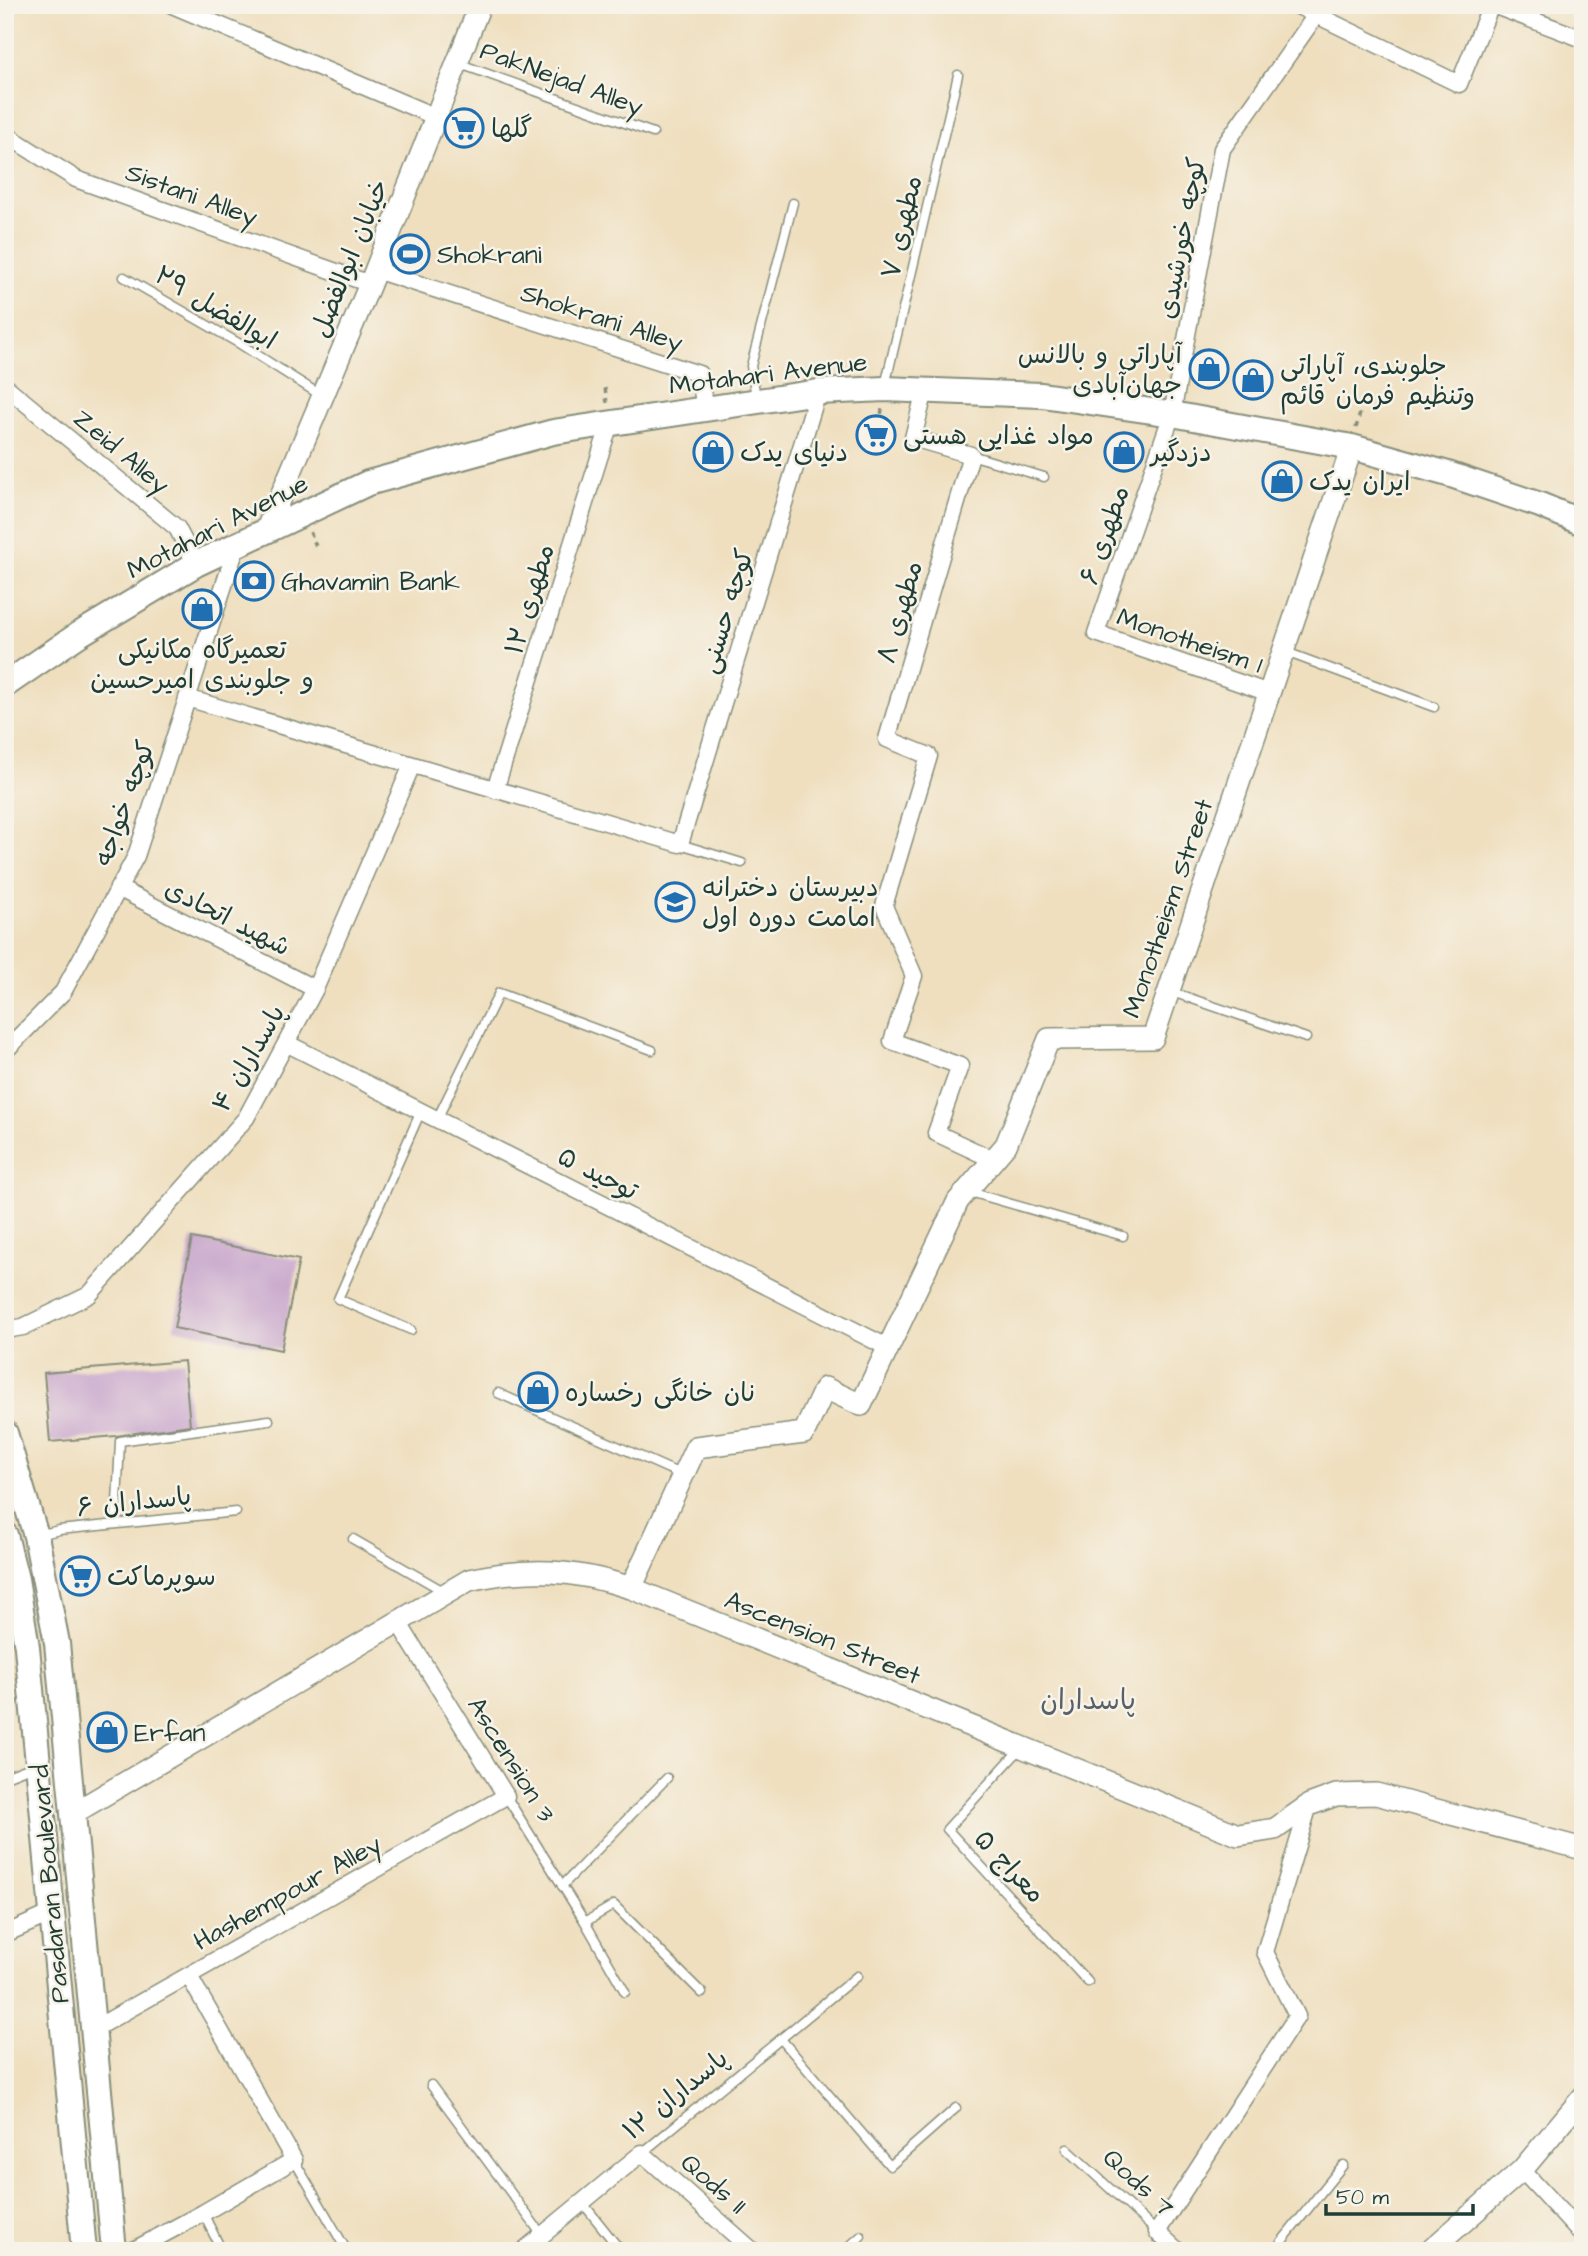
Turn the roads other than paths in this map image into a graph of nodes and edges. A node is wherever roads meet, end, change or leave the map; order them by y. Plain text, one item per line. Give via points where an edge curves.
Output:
1 (172, 5) edge
2 (480, 5) edge
3 (1296, 5) edge
4 (1492, 5) edge
5 (1316, 15) junction
6 (1583, 39) edge
7 (457, 63) junction
8 (958, 75) dead end
9 (436, 117) junction
10 (653, 133) dead end
11 (5, 134) edge
12 (793, 203) dead end
13 (124, 277) dead end
14 (373, 277) junction
15 (5, 386) edge
16 (885, 389) junction
17 (925, 390) junction
18 (818, 392) junction
19 (323, 397) junction
20 (756, 401) junction
21 (705, 408) junction
22 (1172, 414) junction
23 (610, 423) junction
24 (1352, 447) junction
25 (971, 455) junction
26 (1044, 477) dead end
27 (1583, 523) edge
28 (266, 531) junction
29 (237, 545) junction
30 (196, 564) junction
31 (1096, 633) joint
32 (1283, 651) junction
33 (5, 685) edge
34 (1269, 694) junction
35 (187, 698) junction
36 (1434, 707) dead end
37 (412, 765) junction
38 (495, 790) junction
39 (680, 845) junction
40 (742, 863) dead end
41 (118, 888) junction
42 (315, 989) junction
43 (1169, 991) junction
44 (1306, 1038) dead end
45 (286, 1043) junction
46 (652, 1050) dead end
47 (5, 1051) edge
48 (421, 1111) junction
49 (438, 1119) junction
50 (993, 1160) junction
51 (967, 1191) junction
52 (1124, 1236) dead end
53 (5, 1330) edge
54 (411, 1330) dead end
55 (889, 1348) junction
56 (498, 1393) dead end
57 (268, 1420) dead end
58 (5, 1433) edge
59 (683, 1475) junction
60 (236, 1512) dead end
61 (116, 1524) junction
62 (5, 1535) edge
63 (36, 1535) junction
64 (353, 1539) dead end
65 (631, 1588) junction
66 (447, 1593) junction
67 (398, 1622) junction
68 (1021, 1748) junction
69 (38, 1764) junction
70 (5, 1777) edge
71 (667, 1778) dead end
72 (506, 1796) junction
73 (1309, 1805) junction
74 (72, 1814) junction
75 (1583, 1849) edge
76 (562, 1886) junction
77 (52, 1913) junction
78 (585, 1922) junction
79 (5, 1934) edge
80 (188, 1976) junction
81 (857, 1976) dead end
82 (1088, 1982) dead end
83 (625, 1992) dead end
84 (702, 1993) dead end
85 (92, 2031) junction
86 (781, 2039) junction
87 (430, 2085) dead end
88 (1583, 2097) edge
89 (956, 2108) dead end
90 (1067, 2149) dead end
91 (642, 2153) junction
92 (294, 2160) junction
93 (1343, 2165) dead end
94 (1522, 2170) junction
95 (582, 2202) junction
96 (204, 2213) junction
97 (1157, 2232) junction
98 (542, 2235) junction
99 (862, 2236) dead end
100 (1583, 2236) edge
101 (84, 2251) edge
102 (114, 2251) edge
103 (132, 2251) edge
104 (222, 2251) edge
105 (347, 2251) edge
106 (523, 2251) edge
107 (621, 2251) edge
108 (753, 2251) edge
109 (844, 2251) edge
110 (1178, 2251) edge
111 (1273, 2251) edge
112 (1430, 2251) edge

1 - 9 street
2 - 7 street, خیابان ابوالفضل
3 - 5 street
4 - 5 street via 1459,85
4 - 6 street
5 - 22 street, کوچه خورشیدی via 1222,149
7 - 9 street, خیابان ابوالفضل
7 - 10 lane, PakNejad Alley
8 - 16 lane, مطهری ۷
9 - 14 street, خیابان ابوالفضل
11 - 14 street, Sistani Alley via 76,179
12 - 20 lane via 751,366
13 - 19 lane, ابوالفضل ۲۹
14 - 19 street, خیابان ابوالفضل
14 - 21 street, Shokrani Alley via 699,374
15 - 30 street, Zeid Alley via 177,528
16 - 17 main road, Motahari Avenue
16 - 18 main road, Motahari Avenue
17 - 22 main road, Motahari Avenue via 1042,395
17 - 25 street via 913,438
18 - 20 main road, Motahari Avenue
18 - 39 street, کوچه حسنی
19 - 28 street, خیابان ابوالفضل
20 - 21 main road, Motahari Avenue
21 - 23 main road, Motahari Avenue
22 - 24 main road, Motahari Avenue
22 - 31 street, مطهری ۶
23 - 28 main road, Motahari Avenue via 553,432 368,483
23 - 38 street, مطهری ۱۲
24 - 27 main road, Motahari Avenue via 1448,474
24 - 32 street, Monotheism Street
25 - 26 lane
25 - 50 street, مطهری ۸ via 887,739 929,756 884,906 914,976 892,1041 960,1066 936,1133
28 - 29 main road, Motahari Avenue
29 - 30 main road, Motahari Avenue
29 - 35 street, کوچه خواجه
30 - 33 main road, Motahari Avenue
31 - 34 street, Monotheism 1
32 - 34 street, Monotheism Street
32 - 36 lane
34 - 43 street, Monotheism Street
35 - 37 street
35 - 41 street, کوچه خواجه via 136,856
37 - 38 street
37 - 42 street, پاسداران ۴
38 - 39 street
39 - 40 lane
41 - 42 street, شهید اتحادی
41 - 47 street, کوچه خواجه via 63,992
42 - 45 street, پاسداران ۴
43 - 44 lane
43 - 50 street, Monotheism Street via 1153,1038 1049,1040 1006,1144
45 - 48 street, توحید ۵
45 - 53 street, پاسداران ۴ via 246,1118 89,1295 23,1327
46 - 49 lane via 499,993
48 - 49 street, توحید ۵
48 - 54 lane via 338,1299
49 - 55 street, توحید ۵
50 - 51 street, Monotheism Street
51 - 52 lane
51 - 55 street, Monotheism Street via 958,1201
55 - 59 street, Monotheism Street via 861,1405 825,1388 804,1433 696,1447
56 - 59 lane
57 - 61 lane via 120,1441
58 - 63 main road, Pasdaran Boulevard
59 - 65 street, Monotheism Street
60 - 61 lane, پاسداران ۶
61 - 63 lane, پاسداران ۶
62 - 69 main road, Pasdaran Boulevard via 27,1647
63 - 74 main road, Pasdaran Boulevard via 57,1643
64 - 66 lane
65 - 66 street, Ascension Street via 578,1574 534,1570 470,1580
65 - 68 street, Ascension Street
66 - 67 street, Ascension Street
67 - 72 street, Ascension 3
67 - 74 street, Ascension Street
68 - 73 street, Ascension Street via 1238,1835 1275,1829
68 - 82 lane, معراج ۵ via 947,1829
69 - 70 lane
69 - 77 main road, Pasdaran Boulevard
71 - 76 lane
72 - 76 lane, Ascension 3
72 - 80 street, Hashempour Alley
73 - 75 street, Ascension Street via 1336,1795 1376,1794
73 - 97 street via 1265,1952 1297,2016
74 - 85 main road, Pasdaran Boulevard
76 - 78 lane, Ascension 3
77 - 79 street
77 - 101 main road, Pasdaran Boulevard
78 - 83 lane, Ascension 3
78 - 84 lane via 614,1905
80 - 85 street, Hashempour Alley
80 - 92 street
81 - 86 lane, پاسداران ۱۲
85 - 102 main road, Pasdaran Boulevard
86 - 89 lane via 890,2166
86 - 91 lane, پاسداران ۱۲
87 - 98 lane
88 - 94 street
90 - 97 lane, Qods 7
91 - 95 street, پاسداران ۱۲
91 - 108 street, Qods 11
92 - 96 street
92 - 105 lane
93 - 111 lane
94 - 100 street
94 - 112 street
95 - 98 street, پاسداران ۱۲
95 - 107 lane
96 - 103 street
96 - 104 lane
97 - 110 street, Qods 7
98 - 106 street, پاسداران ۱۲
99 - 109 lane

